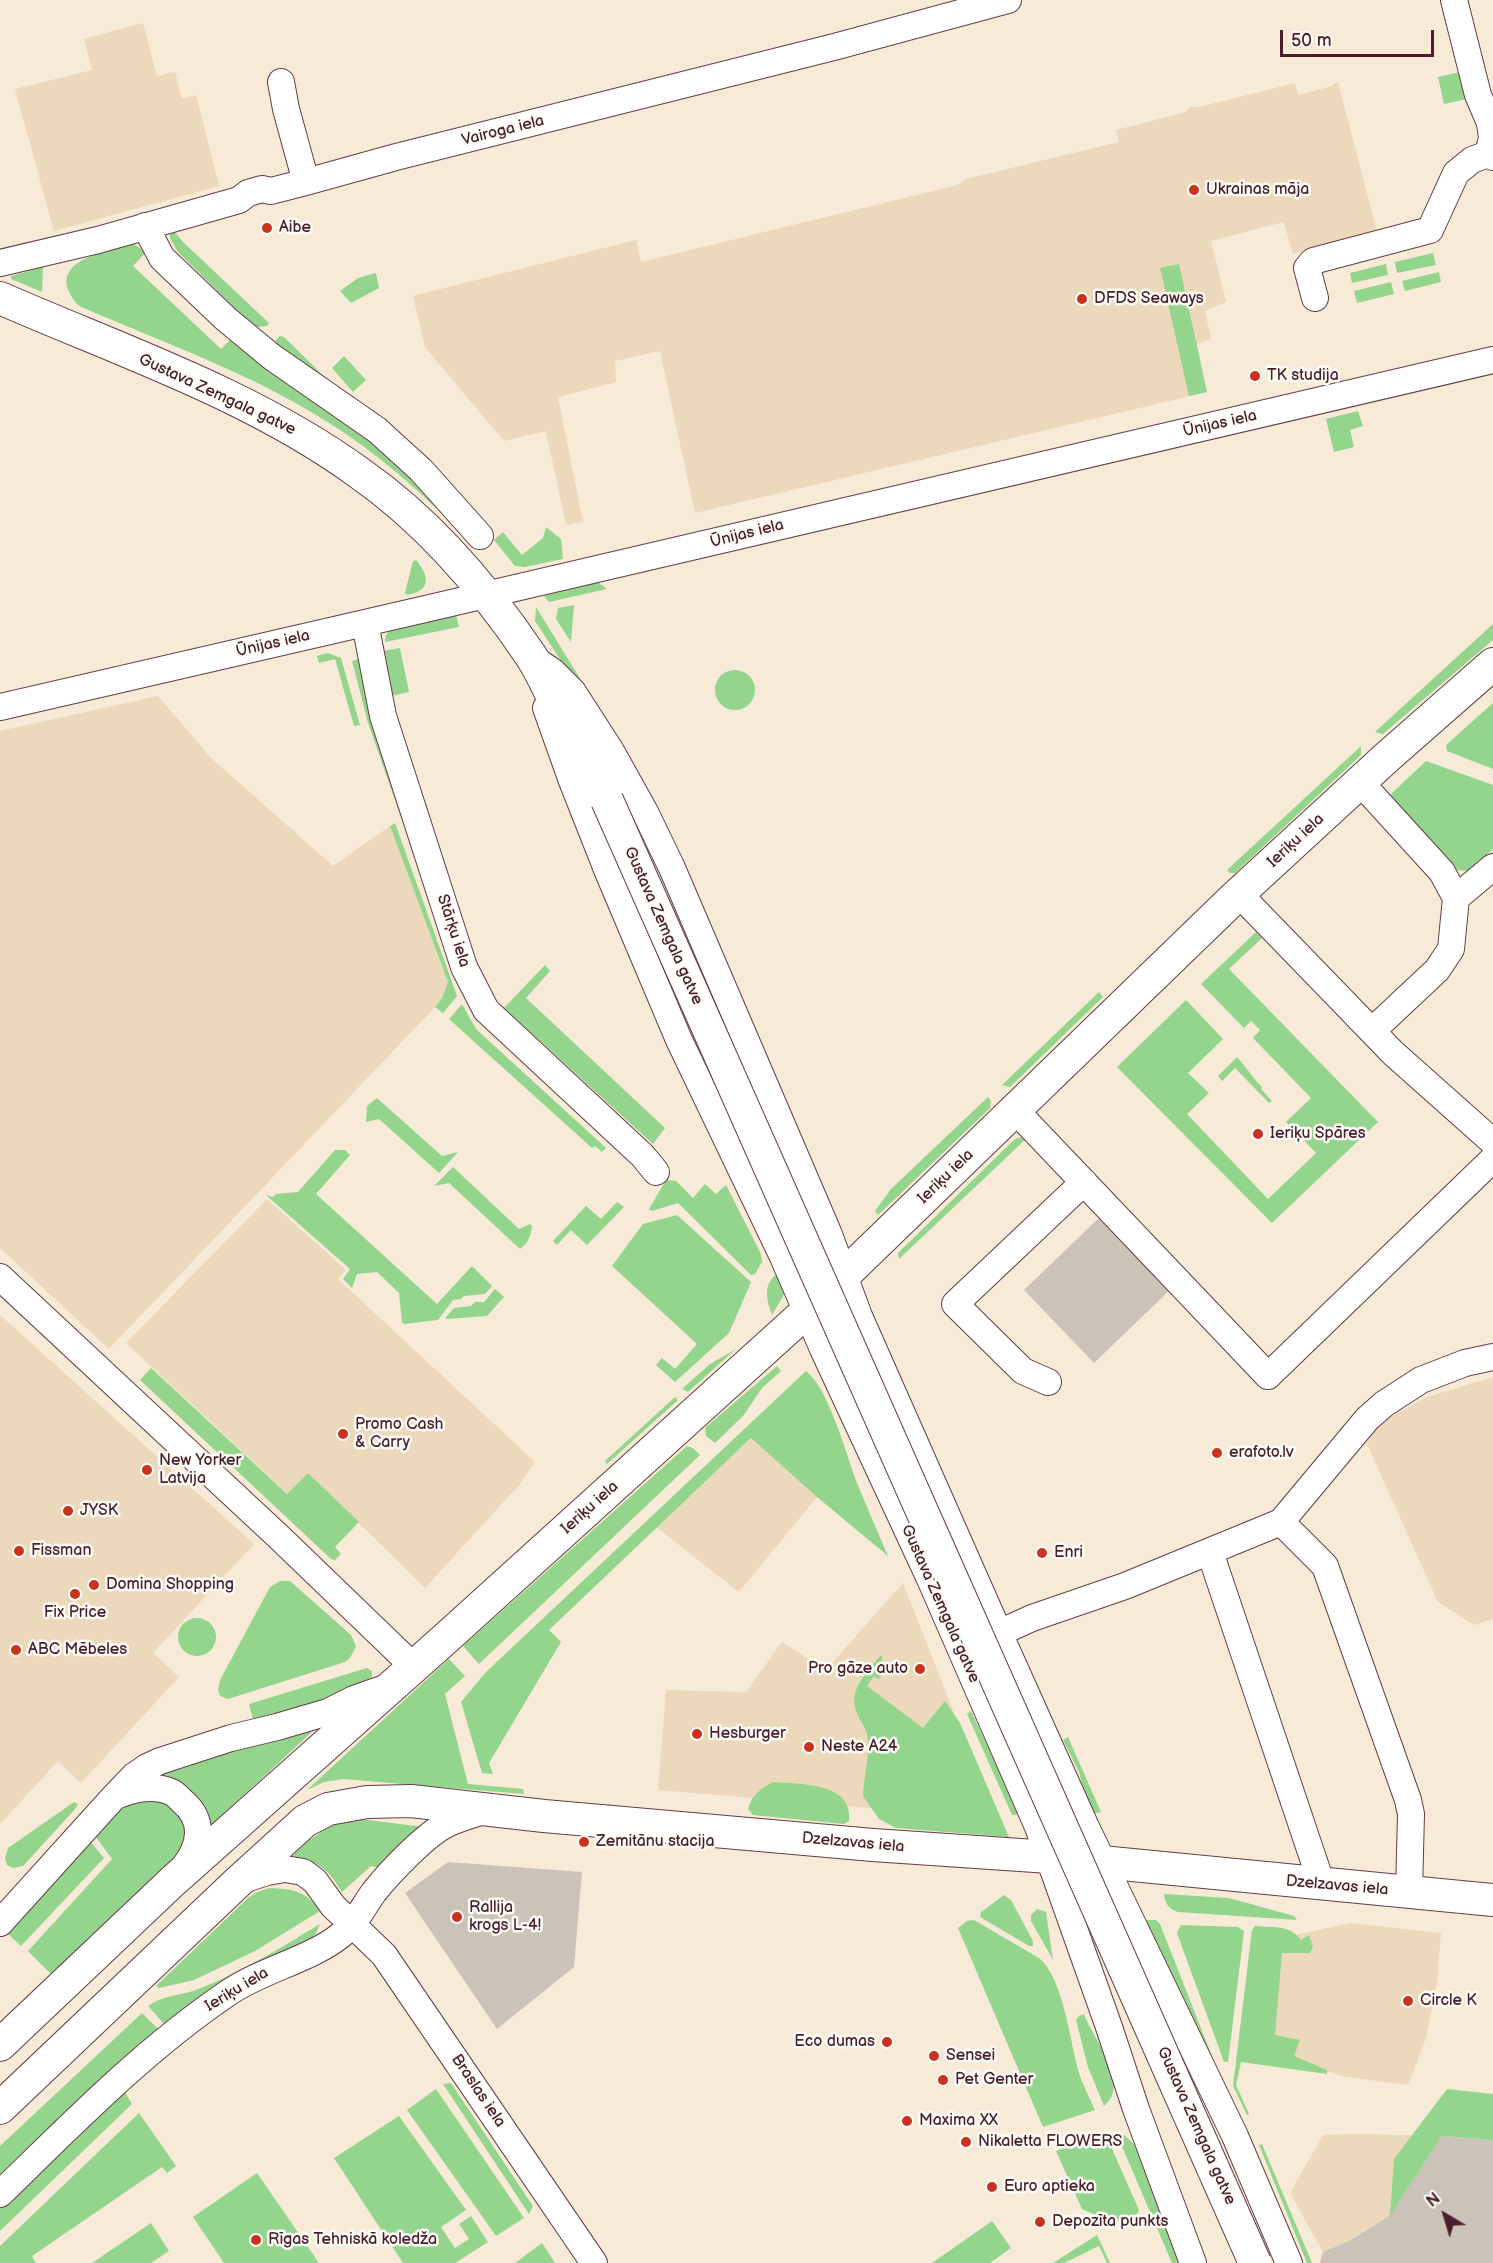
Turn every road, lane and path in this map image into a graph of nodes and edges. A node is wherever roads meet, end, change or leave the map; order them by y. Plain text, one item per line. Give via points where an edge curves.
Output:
1 (1008, 0) edge
2 (1454, 0) edge
3 (281, 82) dead end
4 (1491, 155) edge
5 (306, 182) junction
6 (145, 226) junction
7 (0, 263) edge
8 (0, 298) edge
9 (1315, 298) dead end
10 (1493, 360) edge
11 (480, 536) dead end
12 (488, 596) junction
13 (365, 622) junction
14 (532, 658) junction
15 (1493, 664) edge
16 (0, 707) edge
17 (1360, 782) junction
18 (1493, 867) edge
19 (1239, 894) junction
20 (1456, 898) junction
21 (1372, 1031) junction
22 (1015, 1110) junction
23 (1493, 1142) edge
24 (1493, 1159) edge
25 (799, 1165) junction
26 (656, 1172) dead end
27 (1084, 1182) junction
28 (750, 1191) junction
29 (846, 1274) junction
30 (0, 1276) edge
31 (806, 1312) junction
32 (1493, 1357) edge
33 (1048, 1382) dead end
34 (1281, 1522) junction
35 (1210, 1552) junction
36 (999, 1633) junction
37 (404, 1676) junction
38 (113, 1798) junction
39 (485, 1810) junction
40 (1050, 1857) junction
41 (1104, 1863) junction
42 (173, 1881) junction
43 (239, 1881) junction
44 (1322, 1885) junction
45 (1410, 1892) junction
46 (1493, 1900) edge
47 (0, 1923) edge
48 (353, 1926) junction
49 (1165, 1991) junction
50 (1109, 2027) junction
51 (0, 2045) edge
52 (0, 2108) edge
53 (0, 2194) edge
54 (594, 2263) edge
55 (1193, 2263) edge
56 (1255, 2263) edge
57 (1289, 2263) edge

1 - 5 street, Vairoga iela
2 - 4 street via 1490,123
3 - 5 street
4 - 9 street via 1472,160 1456,173 1431,230 1314,261 1307,268
5 - 6 street, Vairoga iela via 271,191 262,189 239,200
6 - 7 street, Vairoga iela
6 - 11 street via 162,258 226,319 272,357 377,430 421,470
8 - 12 main road, Gustava Zemgala gatve via 192,380 307,438 404,508
10 - 12 street, Ūnijas iela
12 - 13 street, Ūnijas iela
12 - 14 main road, Gustava Zemgala gatve
13 - 16 street, Ūnijas iela
13 - 26 street, Stārķu iela via 383,716 472,985 486,1010 631,1144
14 - 25 street, Gustava Zemgala gatve via 573,692 645,812
14 - 28 street, Gustava Zemgala gatve via 572,781 608,872 679,1041
14 - 56 main road, Gustava Zemgala gatve, bridge via 607,800
15 - 17 main road, Ieriķu iela
17 - 19 main road, Ieriķu iela
17 - 20 street via 1442,872
18 - 20 street
19 - 21 street
19 - 22 main road, Ieriķu iela
20 - 21 street via 1451,949 1437,970
21 - 23 street
22 - 27 street
22 - 29 main road, Ieriķu iela
24 - 27 street via 1268,1376
25 - 28 street via 799,1183 792,1196 776,1203 761,1200
25 - 29 street, Gustava Zemgala gatve
27 - 33 street via 955,1305 1023,1371
28 - 31 street, Gustava Zemgala gatve
29 - 31 main road, Ieriķu iela
29 - 36 street, Gustava Zemgala gatve via 859,1316
30 - 37 street via 280,1538
31 - 37 main road, Ieriķu iela
31 - 40 street, Gustava Zemgala gatve via 940,1600
32 - 34 street via 1421,1380 1384,1404
34 - 35 street
34 - 45 street via 1325,1566 1408,1800
35 - 36 street
35 - 44 street
36 - 41 street, Gustava Zemgala gatve
37 - 38 street, Ieriķu iela via 328,1712 160,1761 134,1776
37 - 42 main road, Ieriķu iela
38 - 42 street, Ieriķu iela via 144,1788 171,1792 189,1806 199,1826 198,1843
38 - 47 street, Ieriķu iela
39 - 40 main road, Dzelzavas iela
39 - 43 main road, Dzelzavas iela via 411,1801 367,1802 328,1809 305,1821
39 - 48 street, Ieriķu iela via 447,1824 429,1836 387,1877
40 - 41 main road, Dzelzavas iela
40 - 50 street, Gustava Zemgala gatve
41 - 44 main road, Dzelzavas iela
41 - 49 street, Gustava Zemgala gatve
42 - 51 main road, Ieriķu iela
43 - 48 street, Braslas iela via 285,1869 303,1872
43 - 52 main road
44 - 45 main road, Dzelzavas iela
45 - 46 main road, Dzelzavas iela
48 - 53 street, Ieriķu iela via 207,2008 112,2085
48 - 54 street, Braslas iela via 384,1955
49 - 50 street via 1140,1988 1126,1993 1115,2008
49 - 57 street, Gustava Zemgala gatve via 1235,2136
50 - 55 street, Gustava Zemgala gatve

